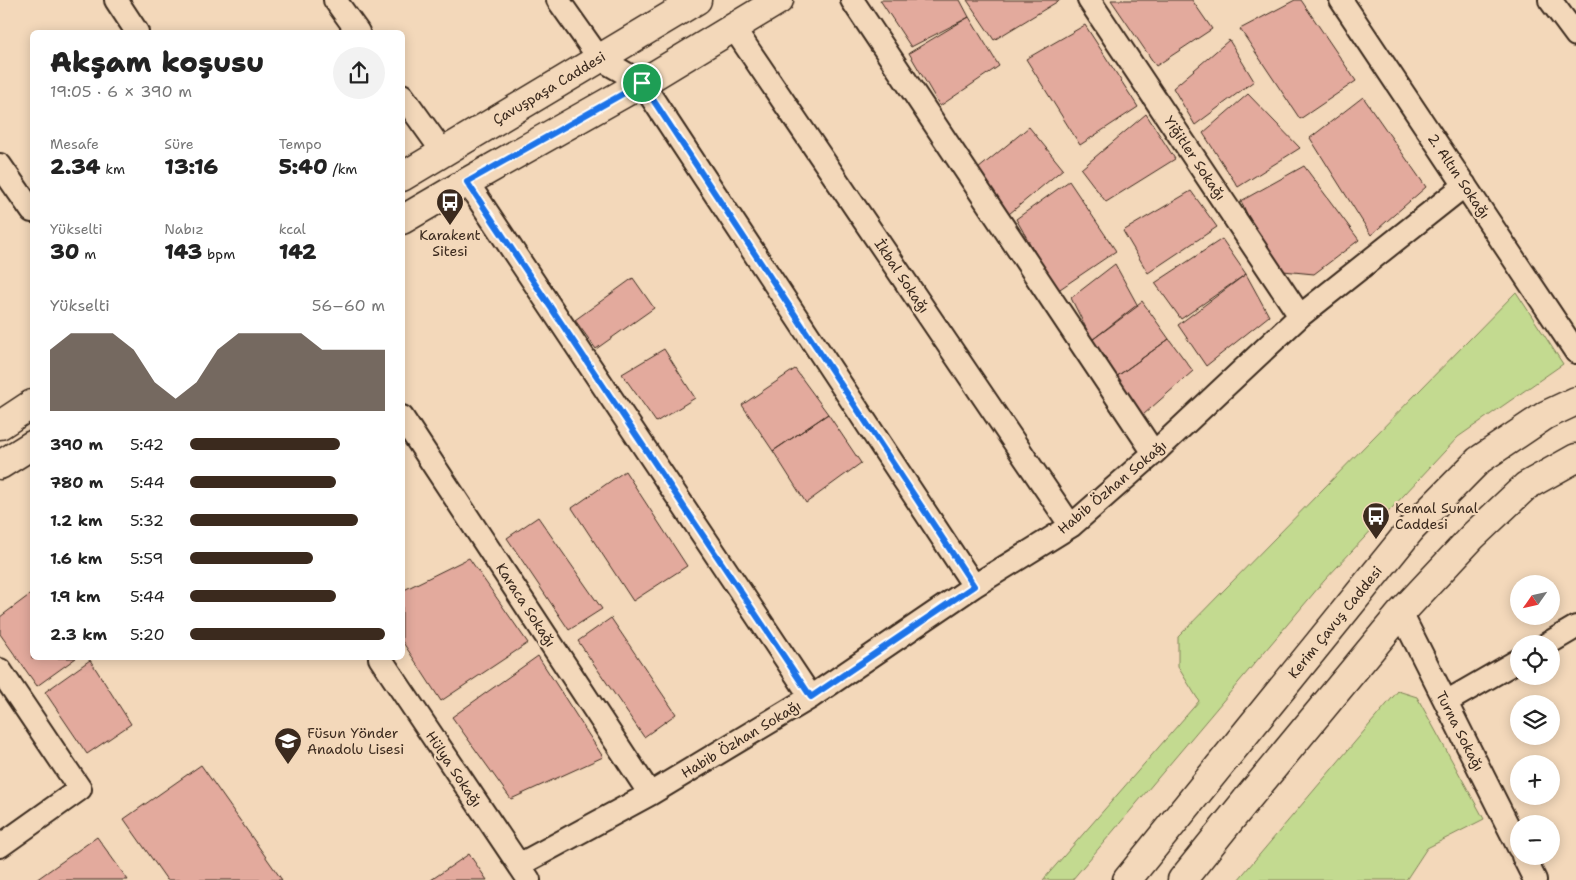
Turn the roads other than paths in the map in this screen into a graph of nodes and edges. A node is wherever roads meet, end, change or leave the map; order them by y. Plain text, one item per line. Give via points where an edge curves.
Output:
1 (116, 0) edge
2 (336, 0) edge
3 (558, 0) edge
4 (697, 0) edge
5 (779, 0) edge
6 (852, 0) edge
7 (1090, 0) edge
8 (1341, 0) edge
9 (1550, 0) edge
10 (733, 27) junction
11 (136, 30) edge
12 (357, 30) edge
13 (1576, 35) edge
14 (599, 58) junction
15 (642, 83) junction
16 (405, 99) edge
17 (443, 152) junction
18 (0, 165) edge
19 (405, 175) edge
20 (467, 182) junction
21 (1466, 185) junction
22 (30, 208) edge
23 (405, 218) edge
24 (1300, 316) junction
25 (1576, 352) edge
26 (1576, 401) edge
27 (30, 405) edge
28 (405, 422) edge
29 (0, 425) edge
30 (30, 446) edge
31 (1154, 453) junction
32 (1576, 458) edge
33 (0, 465) edge
34 (1071, 526) junction
35 (974, 586) junction
36 (1401, 613) junction
37 (1576, 627) edge
38 (1560, 636) edge
39 (381, 660) edge
40 (1510, 665) edge
41 (0, 670) edge
42 (811, 697) junction
43 (1446, 702) junction
44 (650, 794) junction
45 (1510, 830) edge
46 (0, 846) edge
47 (1528, 865) edge
48 (524, 873) edge
49 (1127, 880) edge
50 (1182, 880) edge
51 (1535, 880) edge

1 - 11 street
2 - 12 street
3 - 14 street
4 - 14 main road, Çavuşpaşa Caddesi
5 - 10 main road
6 - 31 street
7 - 24 street, Yiğitler Sokağı
8 - 21 street, 2. Altın Sokağı
9 - 13 street
10 - 15 main road
10 - 34 street, İkbal Sokağı
14 - 15 street
14 - 17 main road, Çavuşpaşa Caddesi
15 - 20 main road
15 - 35 street
16 - 17 street
17 - 19 main road, Çavuşpaşa Caddesi
18 - 22 street
20 - 23 main road
20 - 42 street
21 - 24 street, Habib Özhan Sokağı
21 - 25 street, 2. Altın Sokağı
24 - 31 street, Habib Özhan Sokağı
26 - 49 main road, Kerim Çavuş Caddesi via 1546,415 1479,460 1412,528
27 - 29 main road
28 - 44 street, Karaca Sokağı
30 - 33 main road
31 - 34 street, Habib Özhan Sokağı
32 - 36 main road via 1526,486 1473,536
34 - 35 street, Habib Özhan Sokağı
35 - 42 street, Habib Özhan Sokağı
36 - 43 street, Turna Sokağı
36 - 50 main road
37 - 38 street
39 - 48 street, Hülya Sokağı
40 - 43 street
41 - 46 street via 80,789
42 - 44 street, Habib Özhan Sokağı
43 - 45 street, Turna Sokağı
44 - 48 street, Habib Özhan Sokağı
47 - 51 street

